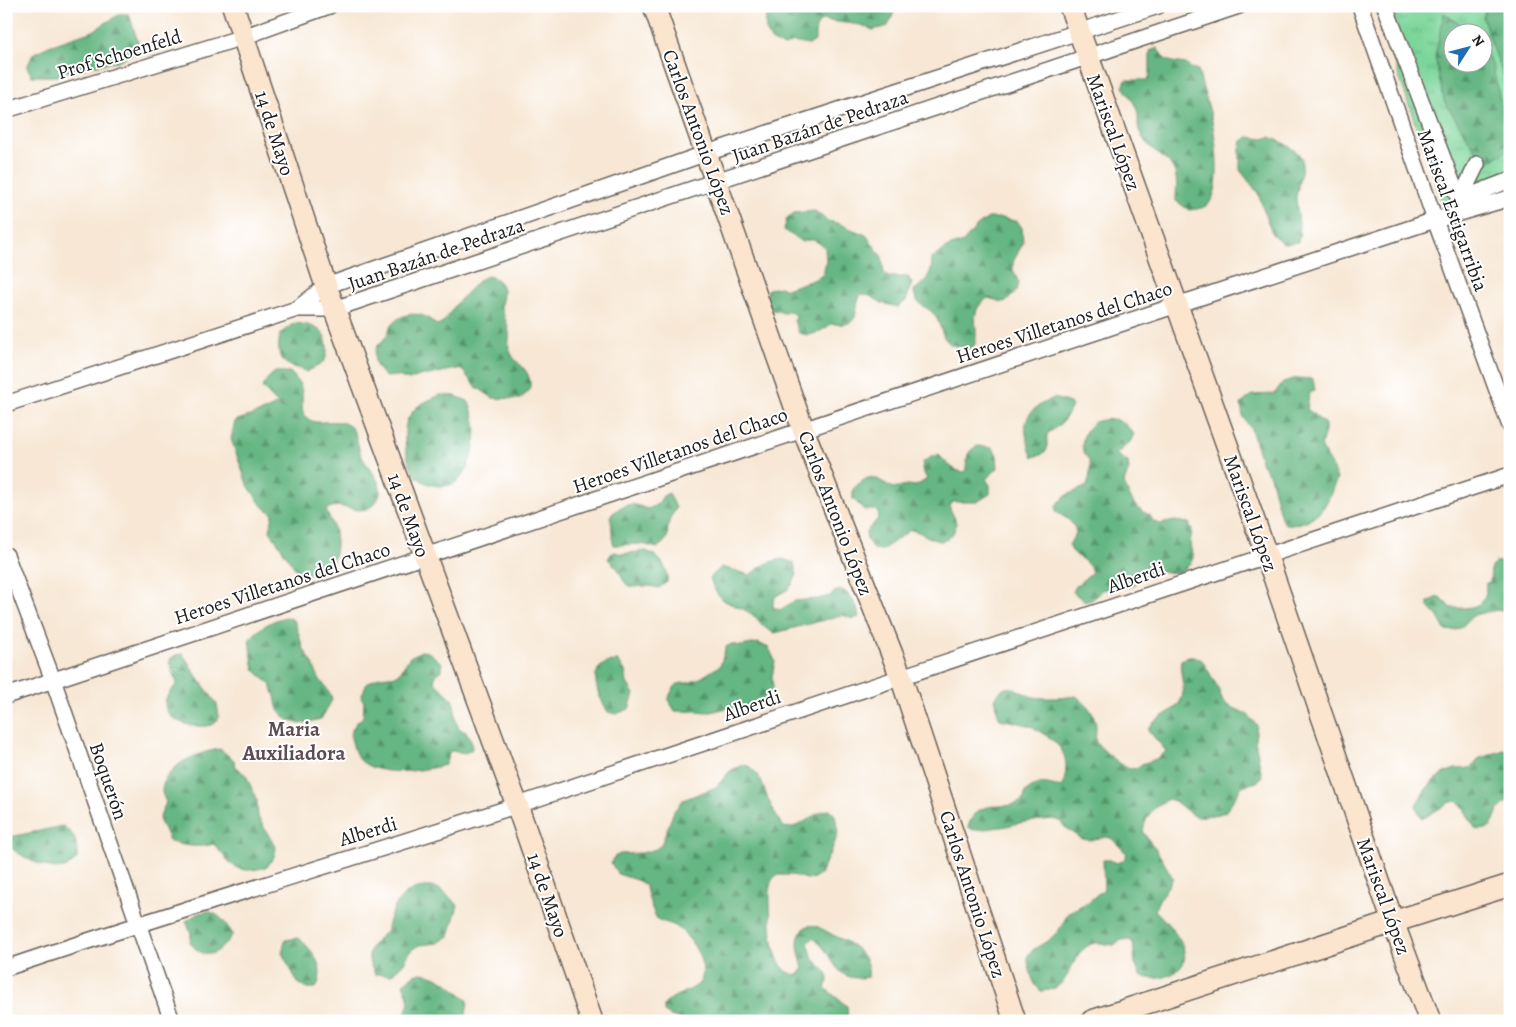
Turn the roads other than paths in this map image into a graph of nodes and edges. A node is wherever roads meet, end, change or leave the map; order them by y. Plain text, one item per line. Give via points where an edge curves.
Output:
1 (233, 6) edge
2 (329, 6) edge
3 (654, 6) edge
4 (1070, 6) edge
5 (1158, 6) edge
6 (1240, 6) edge
7 (1360, 6) edge
8 (1385, 6) edge
9 (1079, 32) junction
10 (243, 36) junction
11 (1087, 57) junction
12 (6, 110) edge
13 (707, 154) junction
14 (1477, 164) dead end
15 (1510, 180) edge
16 (716, 181) junction
17 (1510, 198) edge
18 (1459, 200) junction
19 (1435, 220) junction
20 (326, 286) junction
21 (1177, 305) junction
22 (297, 308) junction
23 (334, 309) junction
24 (6, 404) edge
25 (1510, 426) edge
26 (803, 429) junction
27 (1510, 476) edge
28 (1266, 554) junction
29 (6, 555) edge
30 (425, 557) junction
31 (900, 677) junction
32 (53, 680) junction
33 (6, 696) edge
34 (517, 805) junction
35 (1510, 885) edge
36 (1393, 922) junction
37 (137, 924) junction
38 (6, 968) edge
39 (172, 1021) edge
40 (592, 1021) edge
41 (1015, 1021) edge
42 (1092, 1021) edge
43 (1430, 1021) edge

1 - 10 main road, 14 de Mayo
2 - 10 street, Prof Schoenfeld
3 - 13 main road, Carlos Antonio López
4 - 9 main road, Mariscal López
5 - 9 street
6 - 11 street, Juan Bazán de Pedraza
7 - 19 street, Mariscal Estigarribia
8 - 18 street
9 - 11 main road, Mariscal López
9 - 13 street
10 - 12 street, Prof Schoenfeld
10 - 20 main road, 14 de Mayo
11 - 16 street, Juan Bazán de Pedraza
11 - 21 main road, Mariscal López
13 - 16 main road, Carlos Antonio López
13 - 20 street
14 - 18 street
15 - 18 street
16 - 23 street, Juan Bazán de Pedraza
16 - 26 main road, Carlos Antonio López
17 - 19 street, Heroes Villetanos del Chaco
18 - 19 street via 1457,205
19 - 21 street, Heroes Villetanos del Chaco
19 - 25 street, Mariscal Estigarribia
20 - 22 street
20 - 23 main road, 14 de Mayo
21 - 26 street, Heroes Villetanos del Chaco
21 - 28 main road, Mariscal López
22 - 23 street, Juan Bazán de Pedraza
22 - 24 street
23 - 30 main road, 14 de Mayo
26 - 30 street, Heroes Villetanos del Chaco
26 - 31 main road, Carlos Antonio López
27 - 28 street, Alberdi
28 - 31 street, Alberdi
28 - 36 main road, Mariscal López
29 - 32 street, Boquerón
30 - 32 street, Heroes Villetanos del Chaco
30 - 34 main road, 14 de Mayo
31 - 34 street, Alberdi
31 - 41 main road, Carlos Antonio López
32 - 33 street, Heroes Villetanos del Chaco
32 - 37 street, Boquerón
34 - 37 street, Alberdi
34 - 40 main road, 14 de Mayo
35 - 36 main road
36 - 42 main road
36 - 43 main road, Mariscal López
37 - 38 street, Alberdi
37 - 39 street, Boquerón

